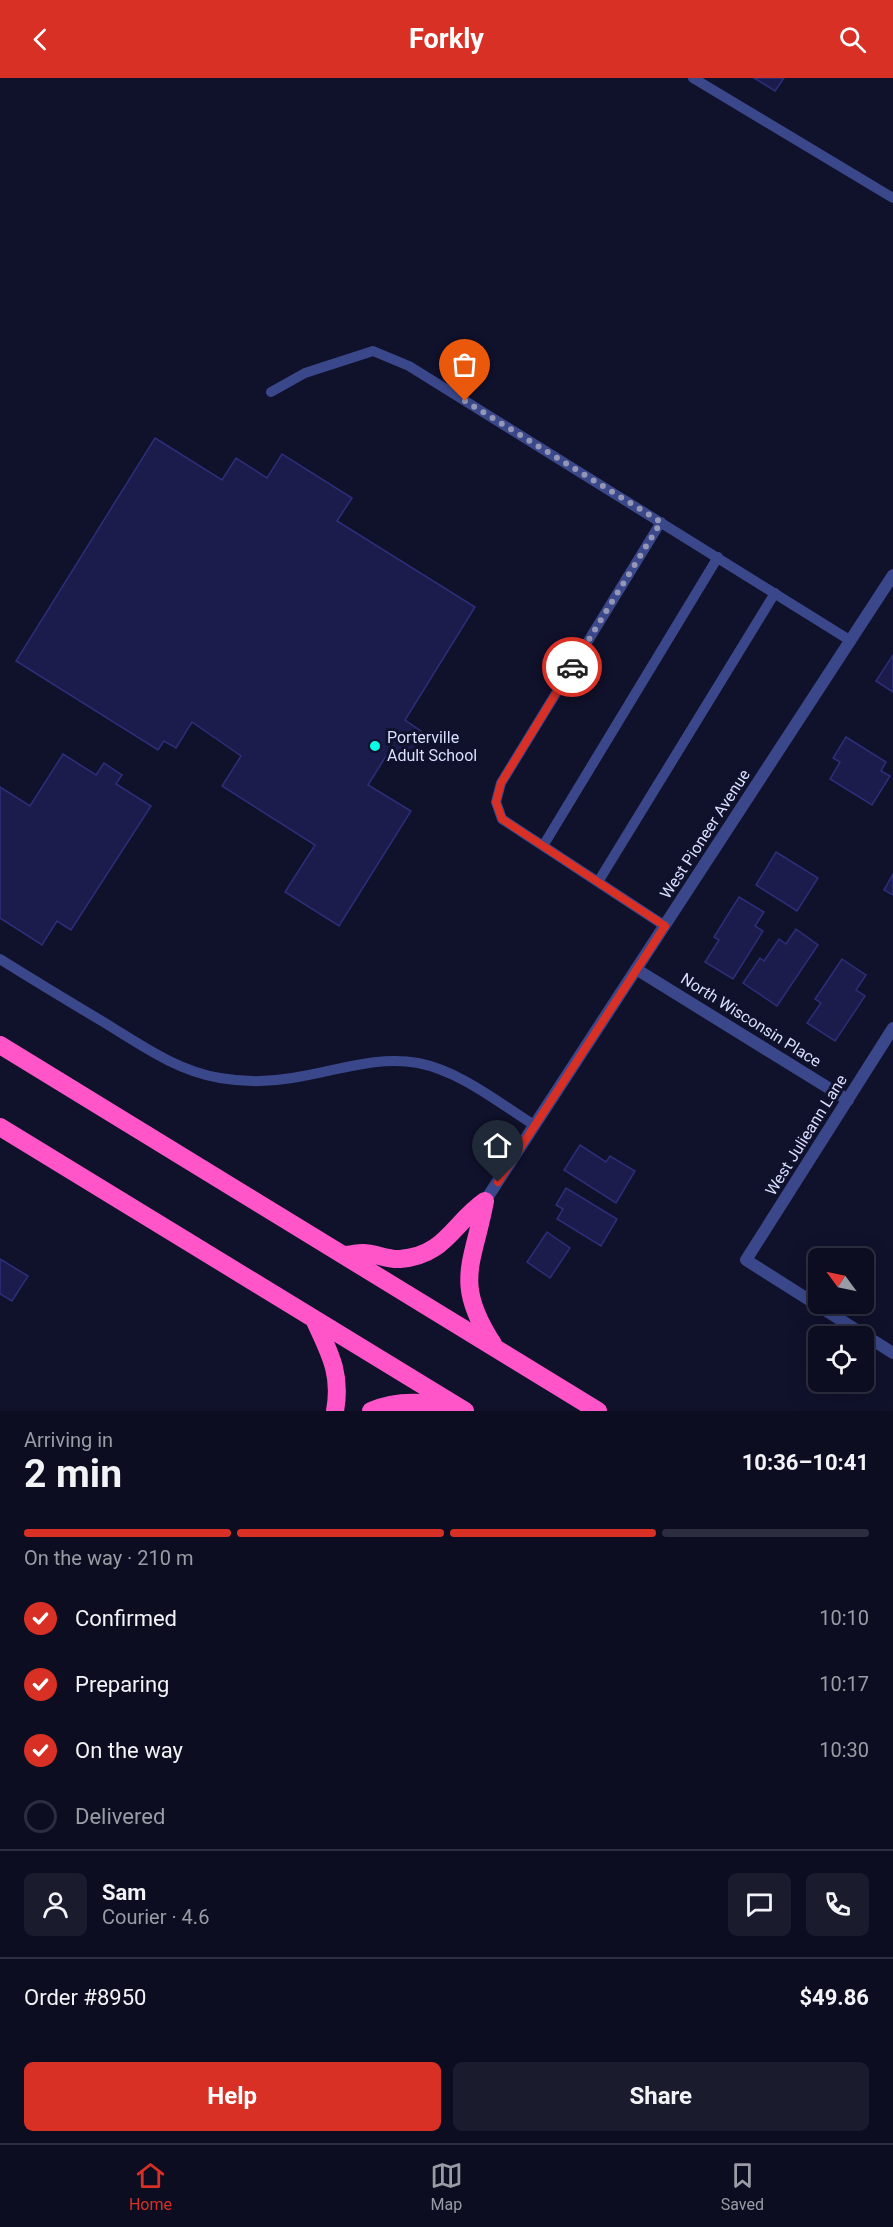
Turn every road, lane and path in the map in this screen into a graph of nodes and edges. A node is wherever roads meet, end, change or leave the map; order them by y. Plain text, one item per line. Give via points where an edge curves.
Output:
1 (693, 78) edge
2 (893, 198) edge
3 (271, 392) dead end
4 (661, 522) junction
5 (718, 557) junction
6 (893, 575) edge
7 (775, 593) junction
8 (851, 641) junction
9 (543, 846) junction
10 (598, 882) junction
11 (665, 926) junction
12 (0, 959) edge
13 (636, 969) junction
14 (893, 1028) edge
15 (0, 1045) edge
16 (848, 1100) junction
17 (534, 1125) junction
18 (0, 1127) edge
19 (485, 1200) junction
20 (345, 1255) junction
21 (314, 1319) junction
22 (495, 1348) junction
23 (893, 1353) edge
24 (336, 1411) edge
25 (371, 1411) edge
26 (464, 1411) edge
27 (598, 1411) edge

1 - 2 lane
3 - 4 lane via 305,373 373,351 409,366
4 - 5 lane
4 - 9 lane via 501,783 496,802 502,819
5 - 7 lane
5 - 9 lane
6 - 8 street, West Pioneer Avenue
7 - 8 lane
7 - 10 lane
8 - 11 street, West Pioneer Avenue
9 - 10 lane
10 - 11 lane
11 - 13 street, West Pioneer Avenue
12 - 17 lane via 153,1052 201,1074 269,1081 353,1065 419,1063 472,1085
13 - 16 street, North Wisconsin Place
13 - 17 street, West Pioneer Avenue
14 - 16 street, West Julieann Lane
15 - 20 highway
16 - 23 street, West Julieann Lane via 746,1260
17 - 19 street, West Pioneer Avenue
18 - 21 highway
19 - 20 highway via 449,1237 427,1252 399,1259 364,1253
19 - 22 highway via 468,1275 474,1311
20 - 22 highway
21 - 24 highway via 336,1371
21 - 26 highway
22 - 27 highway
25 - 26 highway via 384,1405 428,1402

